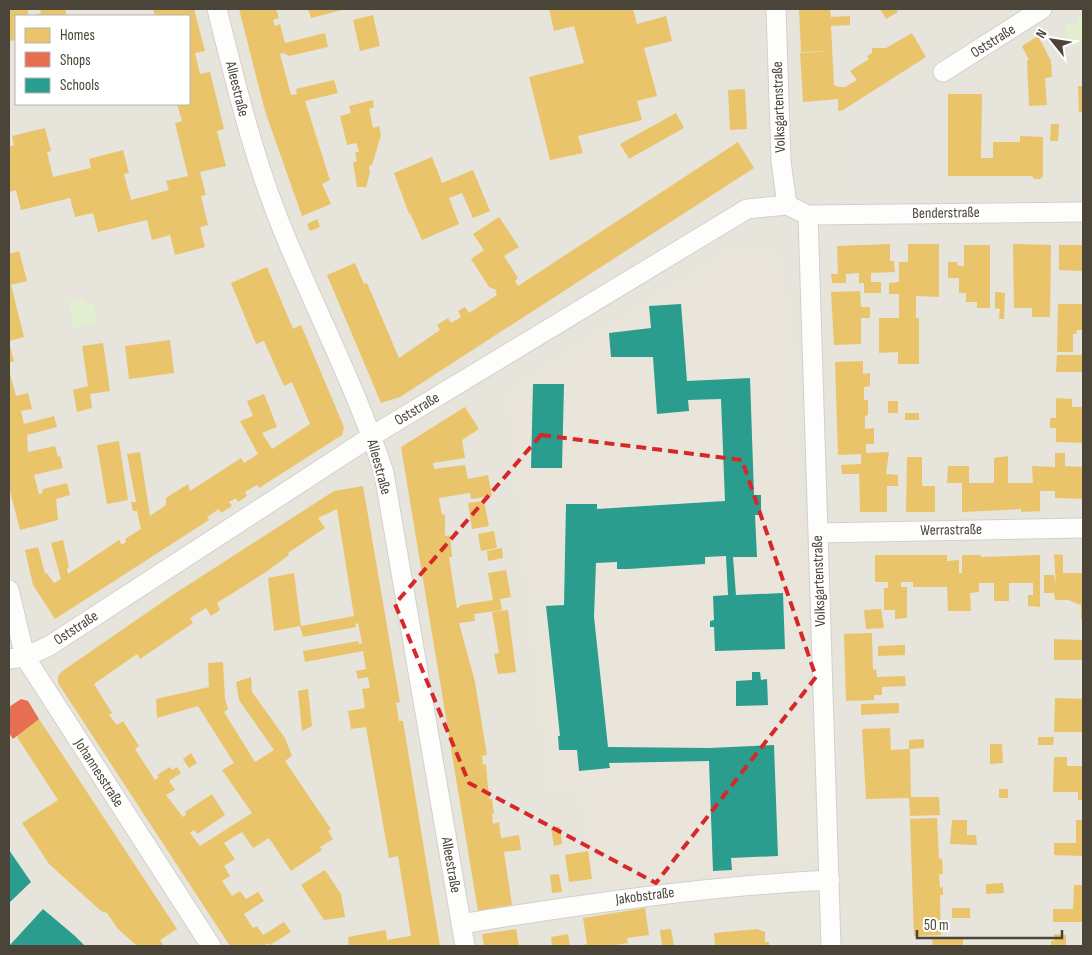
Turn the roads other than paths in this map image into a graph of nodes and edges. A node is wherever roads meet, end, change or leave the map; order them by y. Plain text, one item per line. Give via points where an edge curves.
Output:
1 (217, 9) edge
2 (776, 9) edge
3 (1042, 9) edge
4 (942, 72) dead end
5 (787, 205) junction
6 (1083, 212) edge
7 (808, 216) junction
8 (372, 436) junction
9 (1083, 528) edge
10 (818, 533) junction
11 (9, 590) edge
12 (17, 658) edge
13 (830, 880) junction
14 (461, 924) junction
15 (211, 946) edge
16 (464, 946) edge
17 (831, 946) edge

1 - 8 street, Alleestraße via 248,132 288,244
2 - 5 street, Volksgartenstraße via 781,161
3 - 4 street, Oststraße
5 - 7 street
5 - 8 street, Oststraße via 747,209
6 - 7 street, Benderstraße
7 - 10 street, Volksgartenstraße
8 - 12 street, Oststraße via 48,646
8 - 14 street, Alleestraße via 384,473
9 - 10 street, Werrastraße
10 - 13 street, Volksgartenstraße
11 - 12 street, Johannesstraße
12 - 15 street, Johannesstraße
13 - 14 street, Jakobstraße via 761,884 598,902
13 - 17 street, Volksgartenstraße
14 - 16 street, Alleestraße

